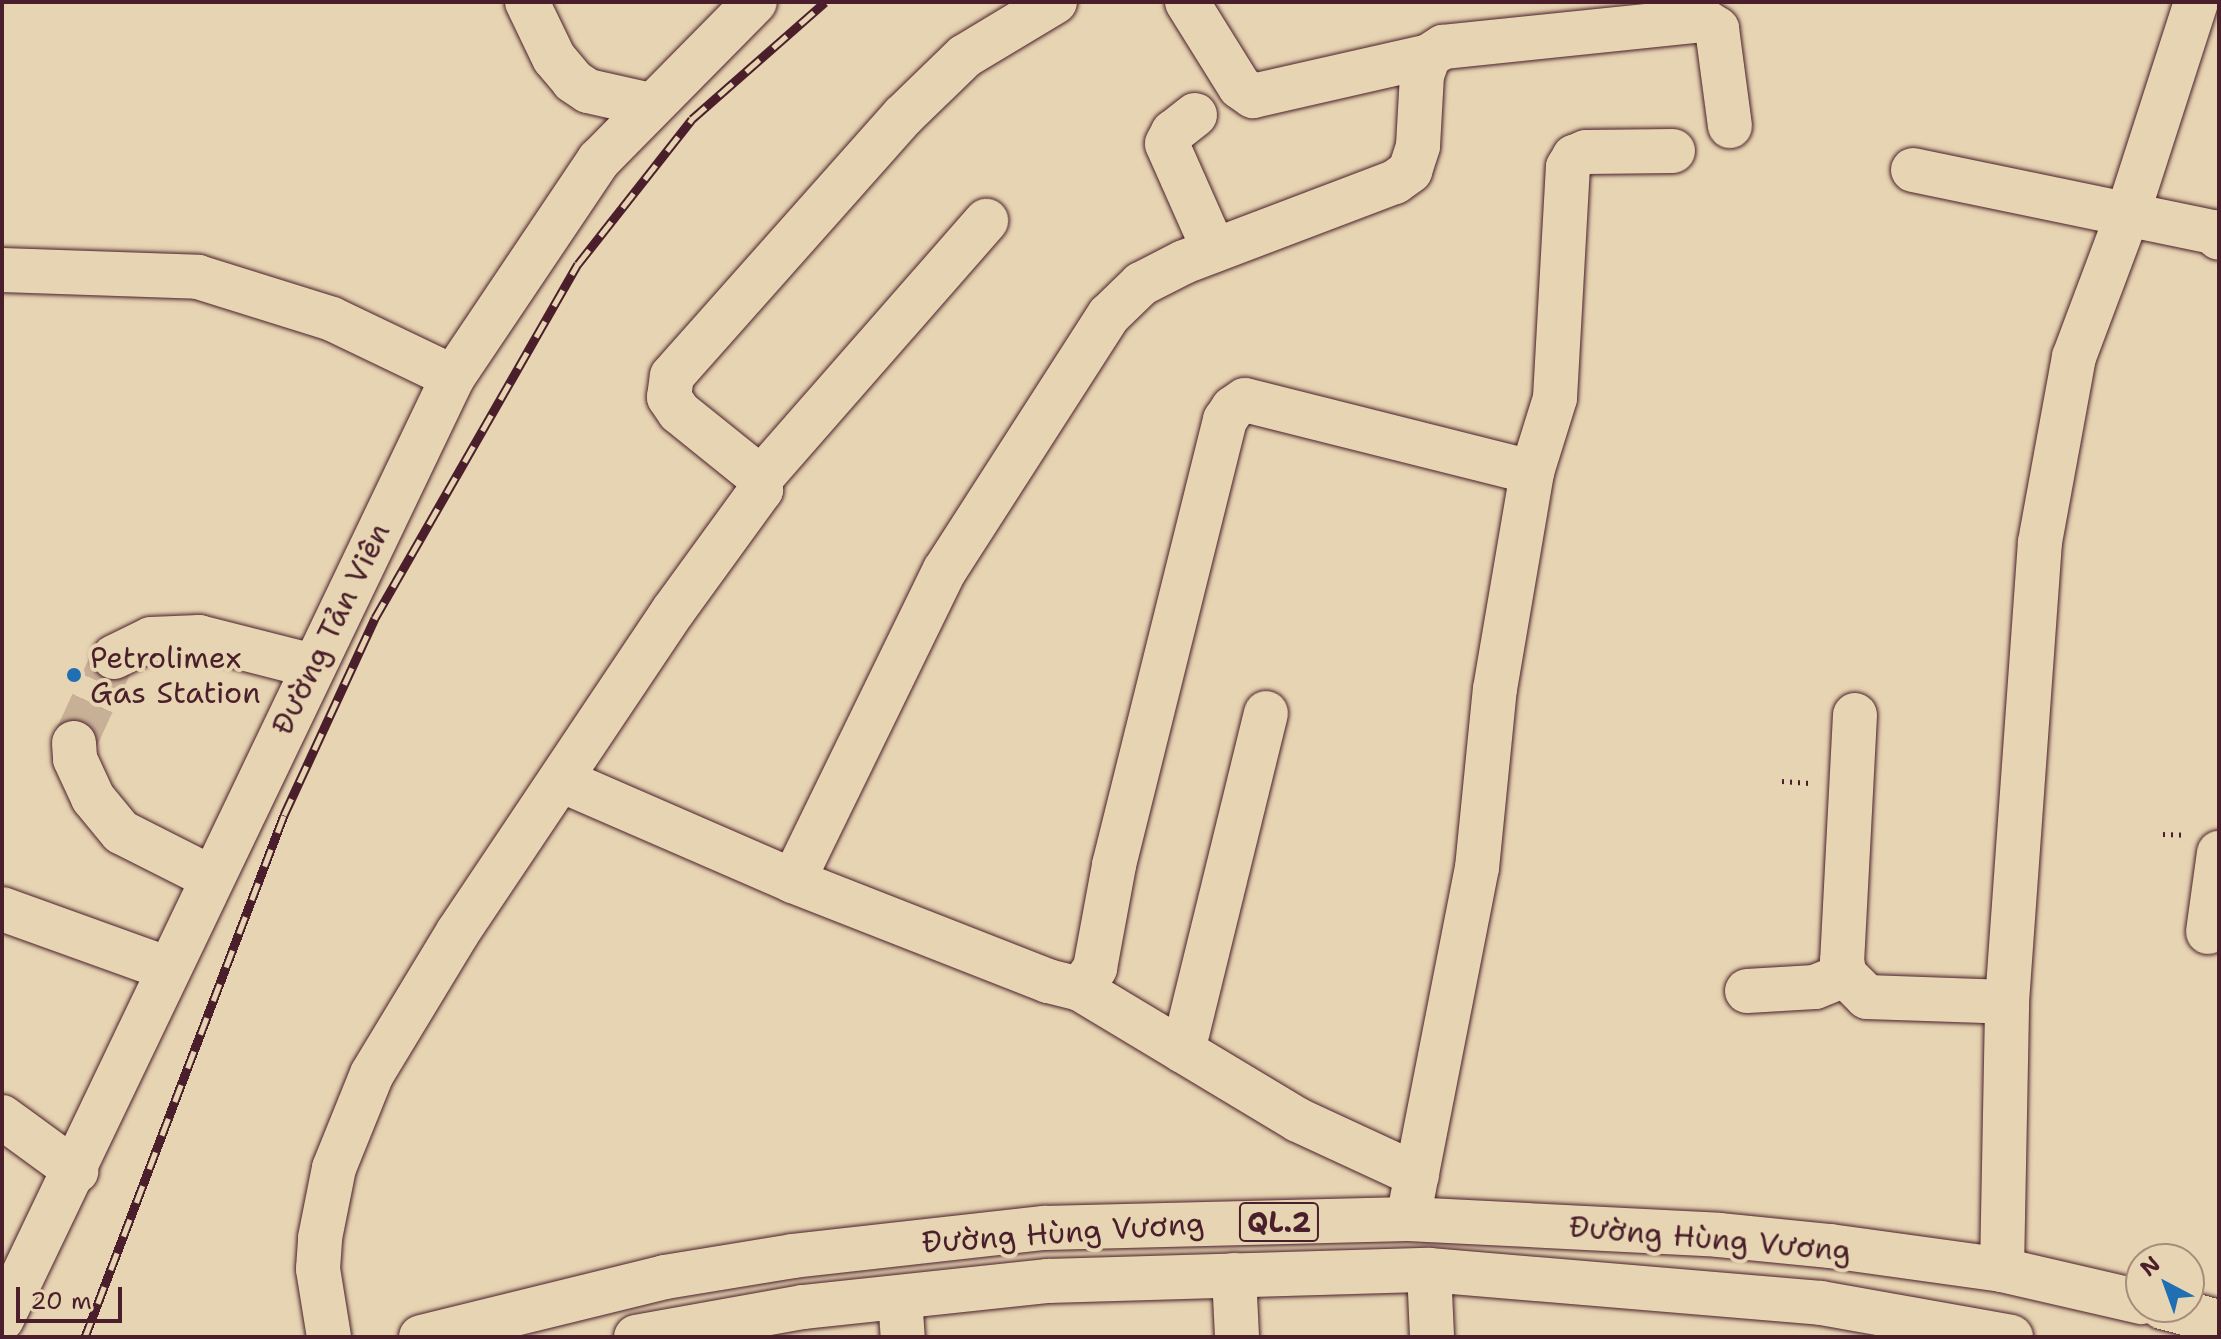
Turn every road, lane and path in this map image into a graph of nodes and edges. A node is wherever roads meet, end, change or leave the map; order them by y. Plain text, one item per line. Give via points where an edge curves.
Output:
1 (527, 2) edge
2 (755, 2) edge
3 (1055, 2) edge
4 (1187, 2) edge
5 (2196, 2) edge
6 (1713, 11) edge
7 (1429, 56) junction
8 (650, 105) junction
9 (1195, 115) dead end
10 (1730, 126) dead end
11 (1673, 151) dead end
12 (1913, 170) dead end
13 (2127, 216) junction
14 (986, 221) dead end
15 (2219, 238) edge
16 (1214, 250) junction
17 (2, 270) edge
18 (453, 377) junction
19 (1532, 472) junction
20 (761, 478) junction
21 (114, 657) tunnel mouth
22 (313, 666) junction
23 (1266, 713) dead end
24 (1855, 715) dead end
25 (74, 743) tunnel mouth
26 (561, 780) junction
27 (2219, 853) edge
28 (210, 877) junction
29 (793, 881) junction
30 (2, 909) edge
31 (2208, 932) dead end
32 (169, 969) junction
33 (1845, 975) junction
34 (1080, 989) junction
35 (1747, 991) dead end
36 (2007, 1002) junction
37 (1183, 1051) junction
38 (2, 1117) edge
39 (76, 1171) junction
40 (1417, 1175) junction
41 (1408, 1219) junction
42 (1429, 1270) junction
43 (2002, 1270) junction
44 (1234, 1275) junction
45 (2125, 1298) edge
46 (889, 1318) edge
47 (2, 1319) edge
48 (329, 1337) edge
49 (421, 1337) edge
50 (636, 1337) edge
51 (1237, 1337) edge
52 (1432, 1337) edge
53 (2011, 1337) edge

1 - 8 main road via 554,58 573,81 588,91
2 - 8 main road, Đường Tản Viên
3 - 20 main road via 965,56 903,116 672,376 669,397 679,412
4 - 7 main road via 1240,87 1253,96
5 - 13 main road
6 - 7 main road via 1443,47
6 - 10 main road
7 - 16 main road via 1410,171 1395,182
8 - 18 main road, Đường Tản Viên via 581,185
9 - 16 main road via 1173,132 1167,144
11 - 19 main road via 1586,152 1568,167 1555,398
12 - 13 main road
13 - 15 main road via 2213,232
13 - 36 main road via 2074,357 2040,542
14 - 20 main road
16 - 29 main road via 1141,284 1109,315 945,570
17 - 18 main road via 198,277 332,319
18 - 22 main road, Đường Tản Viên
19 - 34 main road via 1245,400 1233,408 1225,420 1114,865 1095,968
19 - 40 main road via 1495,689 1477,868
20 - 26 main road via 761,490
21 - 22 main road via 151,639 199,637
22 - 28 main road, Đường Tản Viên
23 - 37 main road
24 - 33 main road
25 - 28 main road via 75,759 93,798 121,832
26 - 29 main road
26 - 48 main road via 458,932 372,1074 334,1168 320,1238 318,1269
27 - 31 main road
28 - 32 main road, Đường Tản Viên
29 - 34 main road
30 - 32 main road
32 - 39 main road, Đường Tản Viên
33 - 35 main road via 1815,987
33 - 36 main road via 1867,997
34 - 37 main road
36 - 43 main road
37 - 40 main road via 1298,1120
38 - 39 main road
39 - 47 main road, Đường Tản Viên
40 - 41 main road
41 - 43 main road, Đường Hùng Vương / QL.2 via 1719,1235
41 - 49 main road, Đường Hùng Vương / QL.2 via 1044,1228 793,1256 665,1277
42 - 44 main road, Đường Hùng Vương / QL.2
42 - 52 main road
42 - 53 main road, Đường Hùng Vương / QL.2 via 1821,1303
43 - 45 main road, Đường Hùng Vương / QL.2
44 - 46 main road, Đường Hùng Vương / QL.2 via 1048,1281
44 - 51 main road
46 - 50 main road, Đường Hùng Vương / QL.2

